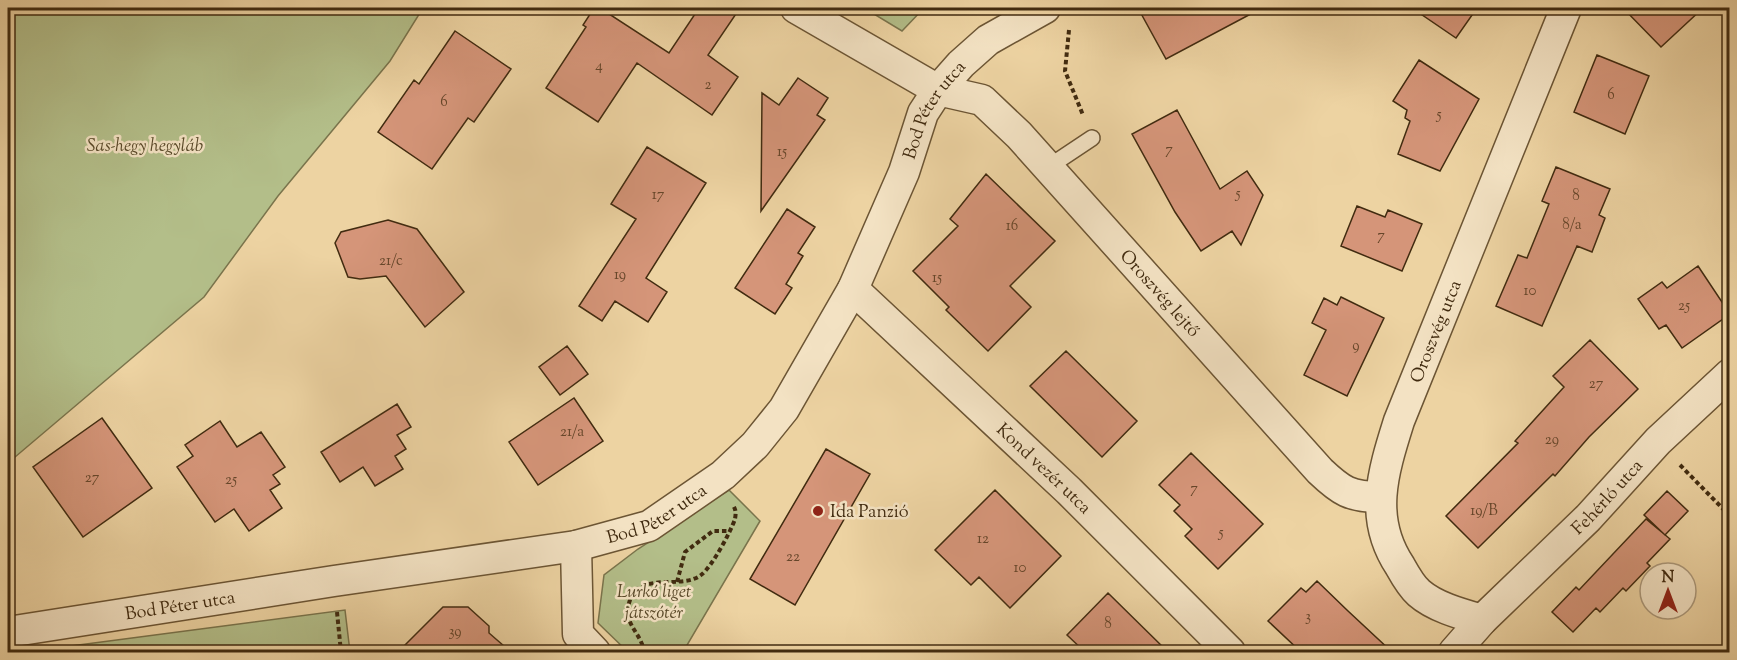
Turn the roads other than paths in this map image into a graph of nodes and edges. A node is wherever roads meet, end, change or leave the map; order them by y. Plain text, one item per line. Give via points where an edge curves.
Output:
1 (796, 8) edge
2 (1042, 8) edge
3 (1566, 8) edge
4 (938, 90) junction
5 (1092, 138) road end
6 (1047, 168) junction
7 (853, 289) junction
8 (1730, 374) edge
9 (1380, 497) junction
10 (576, 546) junction
11 (1482, 620) junction
12 (8, 632) edge
13 (578, 646) edge
14 (1230, 652) edge
15 (1454, 652) edge

1 - 4 street, Oroszvég lejtő
2 - 4 street, Bod Péter utca via 988,40
3 - 9 street, Oroszvég utca via 1399,421
4 - 6 street, Oroszvég lejtő via 982,100
4 - 7 street, Bod Péter utca via 923,113 904,172
5 - 6 lane
6 - 9 street, Oroszvég lejtő via 1320,471 1352,495
7 - 10 street, Bod Péter utca via 784,409 755,445 723,475 649,526
7 - 14 street, Kond vezér utca via 1069,491
8 - 11 street, Fehérló utca via 1658,441 1588,518
9 - 11 street, Oroszvég utca via 1382,522 1392,554 1419,593
10 - 12 street, Bod Péter utca
10 - 13 street
11 - 15 street, Fehérló utca

